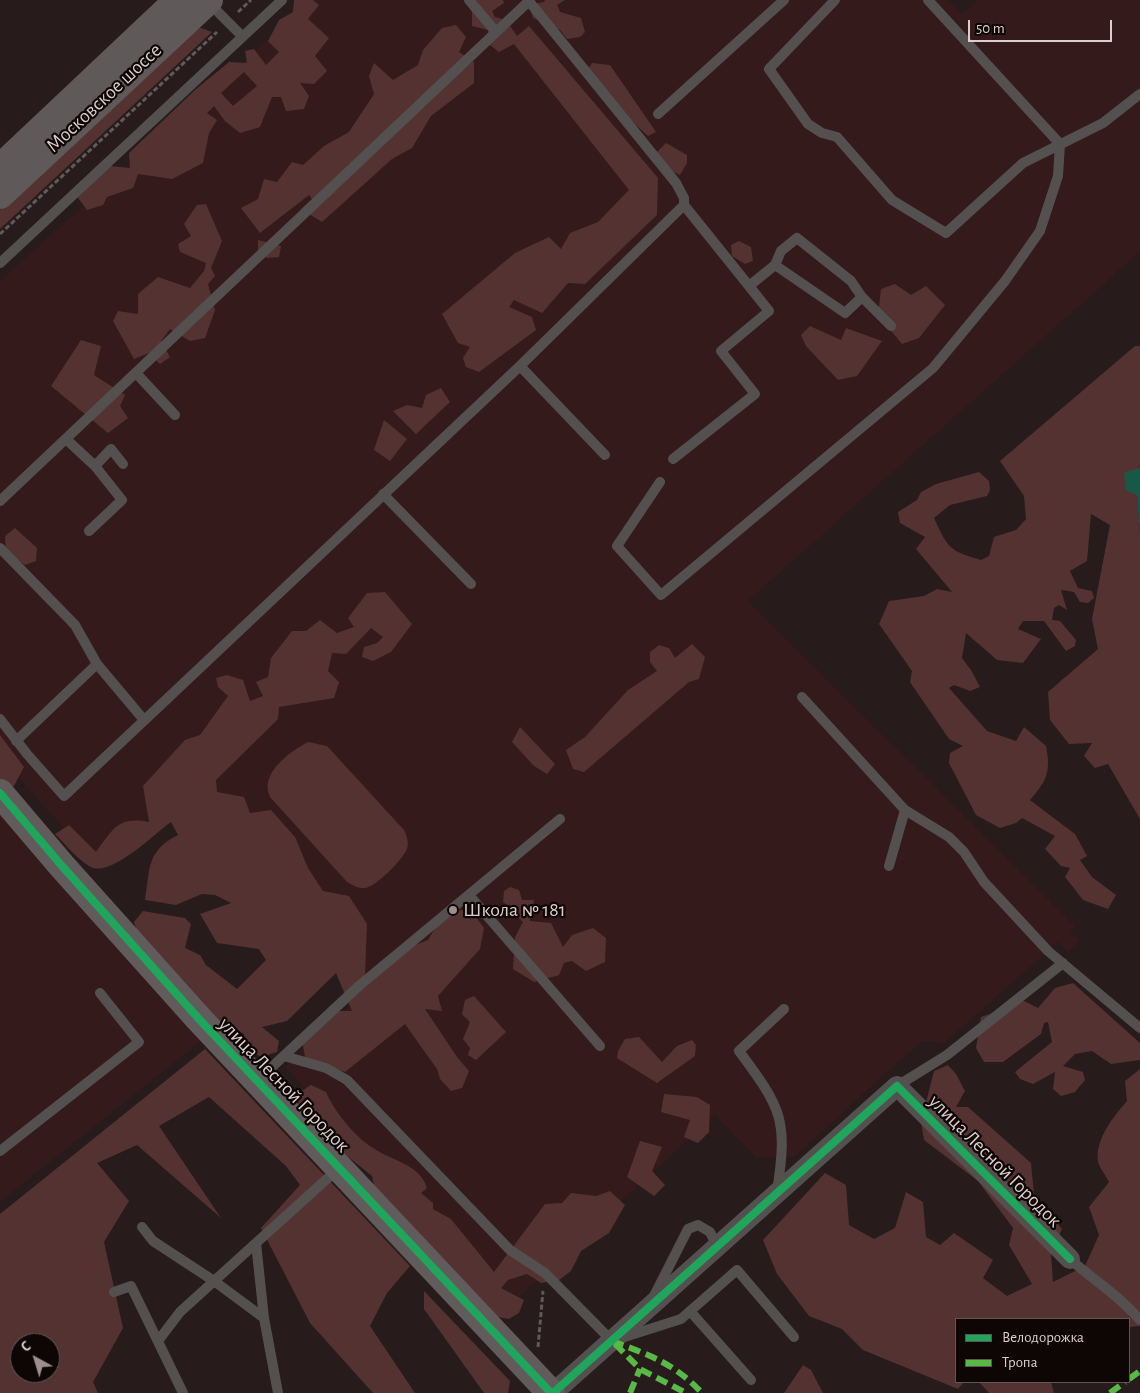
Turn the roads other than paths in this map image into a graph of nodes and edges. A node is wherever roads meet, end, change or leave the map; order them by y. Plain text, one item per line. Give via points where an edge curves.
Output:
1 (178, 0) edge
2 (208, 0) edge
3 (282, 0) edge
4 (469, 0) edge
5 (529, 0) edge
6 (784, 0) edge
7 (835, 0) edge
8 (928, 0) edge
9 (496, 32) junction
10 (242, 36) junction
11 (1140, 94) edge
12 (658, 114) dead end
13 (1060, 144) junction
14 (0, 168) edge
15 (0, 195) edge
16 (684, 205) junction
17 (0, 263) edge
18 (775, 265) junction
19 (748, 286) junction
20 (862, 297) junction
21 (891, 326) dead end
22 (520, 366) junction
23 (136, 373) junction
24 (175, 415) dead end
25 (66, 439) junction
26 (605, 454) dead end
27 (673, 459) dead end
28 (123, 464) dead end
29 (95, 466) junction
30 (660, 482) dead end
31 (384, 494) junction
32 (0, 501) edge
33 (89, 531) dead end
34 (0, 548) edge
35 (471, 584) dead end
36 (97, 664) junction
37 (802, 697) dead end
38 (0, 719) edge
39 (144, 720) junction
40 (16, 741) junction
41 (0, 793) edge
42 (905, 810) junction
43 (560, 819) dead end
44 (888, 866) dead end
45 (469, 895) junction
46 (1063, 963) junction
47 (100, 994) dead end
48 (784, 1009) dead end
49 (1140, 1028) edge
50 (600, 1046) dead end
51 (284, 1056) junction
52 (258, 1080) junction
53 (897, 1086) junction
54 (0, 1151) edge
55 (340, 1168) junction
56 (777, 1193) junction
57 (142, 1227) dead end
58 (256, 1243) junction
59 (717, 1246) junction
60 (1070, 1259) joint
61 (214, 1281) junction
62 (114, 1292) dead end
63 (690, 1311) junction
64 (644, 1312) junction
65 (264, 1318) junction
66 (1140, 1320) edge
67 (794, 1337) dead end
68 (612, 1340) junction
69 (158, 1341) junction
70 (750, 1380) dead end
71 (547, 1387) edge
72 (183, 1393) edge
73 (278, 1393) edge

1 - 14 main road, Московское шоссе
2 - 10 lane
2 - 15 main road, Московское шоссе
3 - 10 lane
4 - 9 lane
5 - 9 lane
5 - 16 lane via 676,183
6 - 12 lane
7 - 13 lane via 769,69 808,124 822,133 838,137 892,200 946,233 1023,163
8 - 13 lane
9 - 23 lane
10 - 17 lane
11 - 13 lane via 1103,123
13 - 30 lane via 1058,176 1040,231 1005,281 933,368 661,595 617,546
16 - 19 lane
16 - 22 lane
18 - 19 lane
18 - 20 lane via 845,313
18 - 20 lane via 781,251 797,238 851,281
19 - 27 lane via 769,311 721,352 755,394
20 - 21 lane
22 - 26 lane
22 - 31 lane
23 - 24 lane
23 - 25 lane
25 - 29 lane
25 - 32 lane
28 - 29 lane via 111,449
29 - 33 lane via 122,500
31 - 35 lane
31 - 39 lane
34 - 36 lane via 75,625
36 - 39 lane
36 - 40 lane
37 - 42 lane
38 - 40 lane
39 - 40 lane via 64,796
41 - 52 street, улица Лесной Городок via 166,982
42 - 44 lane
42 - 46 lane via 949,837 964,852 984,882
43 - 45 lane
45 - 50 lane
45 - 51 lane via 360,986
46 - 49 lane
46 - 53 lane via 947,1055
47 - 54 lane via 139,1042
48 - 56 lane via 739,1051 777,1107 783,1130
51 - 52 lane
51 - 68 lane via 326,1068 347,1080 510,1250 545,1273
52 - 55 street, улица Лесной Городок
53 - 56 street
53 - 60 street, улица Лесной Городок
55 - 58 lane
55 - 71 street, улица Лесной Городок
56 - 59 street
57 - 61 lane via 153,1241
58 - 61 lane
58 - 65 lane
59 - 64 street
59 - 64 lane via 710,1232 698,1226 688,1229
60 - 66 lane
61 - 65 lane
61 - 69 lane via 180,1312
62 - 69 lane via 131,1286
63 - 67 lane via 737,1270
63 - 68 lane via 681,1319
63 - 70 lane
64 - 68 street
65 - 73 lane
68 - 71 street
69 - 72 lane

